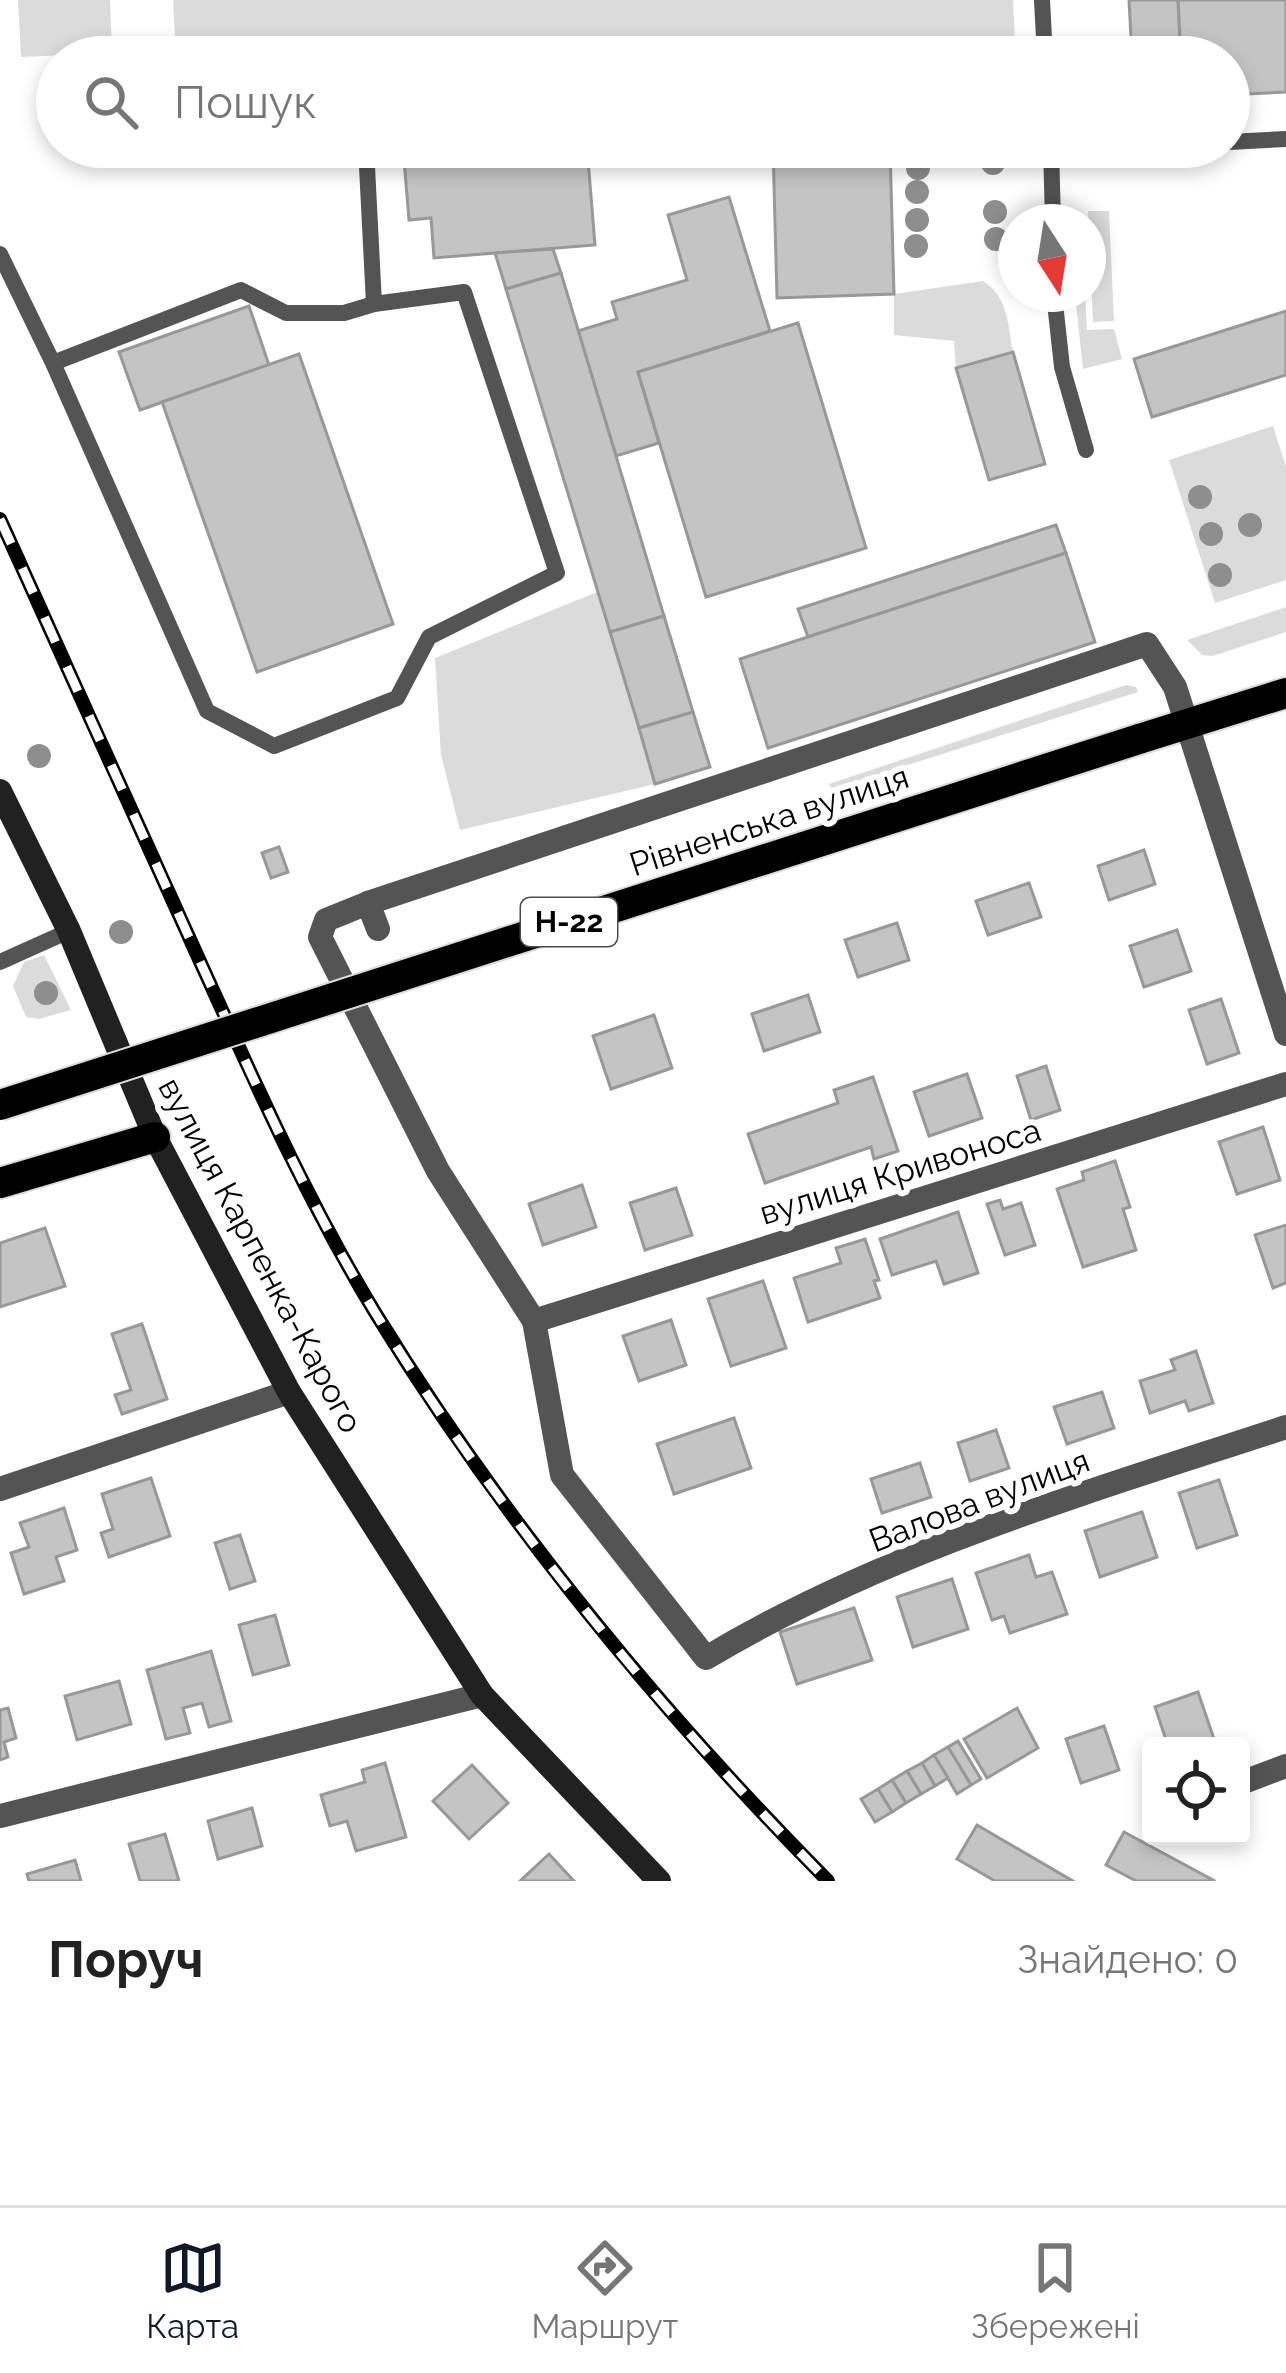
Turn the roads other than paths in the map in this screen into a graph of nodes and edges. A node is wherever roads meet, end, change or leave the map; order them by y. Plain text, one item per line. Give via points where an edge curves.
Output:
1 (1042, 0) edge
2 (1044, 36) edge
3 (1286, 139) edge
4 (1250, 141) edge
5 (367, 168) edge
6 (1052, 168) edge
7 (1053, 204) edge
8 (0, 254) edge
9 (374, 304) junction
10 (1056, 312) edge
11 (53, 363) junction
12 (1085, 450) dead end
13 (1286, 693) edge
14 (1188, 724) junction
15 (0, 790) edge
16 (368, 903) junction
17 (378, 929) dead end
18 (69, 931) junction
19 (0, 962) edge
20 (1286, 1034) edge
21 (1286, 1084) edge
22 (0, 1105) edge
23 (155, 1137) junction
24 (0, 1183) edge
25 (534, 1321) junction
26 (290, 1392) junction
27 (1286, 1427) edge
28 (0, 1489) edge
29 (482, 1695) junction
30 (1286, 1766) edge
31 (1250, 1780) edge
32 (0, 1816) edge
33 (659, 1881) edge

1 - 2 lane
3 - 4 lane
5 - 9 lane
6 - 7 lane
8 - 11 lane
9 - 11 lane via 286,314 241,290
9 - 11 lane via 464,292 557,573 429,637 397,698 274,746 207,711
10 - 12 lane
13 - 14 main road, Рівненська вулиця / Н-22
14 - 16 street via 1147,644
14 - 20 street
14 - 22 main road, Рівненська вулиця / Н-22, bridge
15 - 18 street, вулиця Карпенка-Карого
16 - 17 street
16 - 25 street via 326,920 320,937 438,1171
18 - 19 lane
18 - 23 street, вулиця Карпенка-Карого
21 - 25 street, вулиця Кривоноса
23 - 24 main road
23 - 26 street, вулиця Карпенка-Карого
25 - 27 street, Валова вулиця via 562,1475 706,1658 778,1615 1021,1514
26 - 28 street
26 - 29 street, вулиця Карпенка-Карого
29 - 32 street
29 - 33 street, вулиця Карпенка-Карого
30 - 31 street

